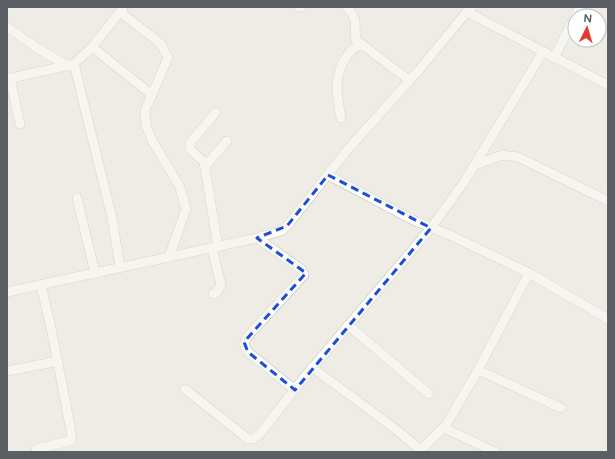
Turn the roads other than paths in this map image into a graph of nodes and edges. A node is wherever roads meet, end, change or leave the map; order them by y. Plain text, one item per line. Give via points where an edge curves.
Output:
1 (347, 7) edge
2 (122, 9) edge
3 (469, 10) edge
4 (7, 27) edge
5 (567, 32) edge
6 (363, 45) junction
7 (92, 47) junction
8 (543, 52) junction
9 (554, 58) junction
10 (71, 65) junction
11 (9, 78) edge
12 (409, 80) junction
13 (608, 85) edge
14 (152, 95) junction
15 (216, 112) dead end
16 (341, 118) dead end
17 (20, 124) dead end
18 (227, 141) dead end
19 (205, 166) junction
20 (473, 166) junction
21 (328, 175) junction
22 (77, 198) dead end
23 (608, 201) edge
24 (431, 228) junction
25 (258, 238) junction
26 (215, 247) junction
27 (169, 257) junction
28 (120, 267) junction
29 (95, 272) junction
30 (529, 273) junction
31 (41, 285) junction
32 (7, 292) edge
33 (213, 294) dead end
34 (608, 319) edge
35 (348, 325) junction
36 (58, 361) junction
37 (313, 368) junction
38 (478, 370) junction
39 (8, 371) edge
40 (184, 389) dead end
41 (295, 390) junction
42 (429, 394) dead end
43 (561, 408) dead end
44 (444, 428) junction
45 (36, 449) dead end
46 (420, 451) edge
47 (492, 452) edge

1 - 6 street via 355,18 356,40
2 - 7 street
2 - 14 street via 160,44 168,58
3 - 8 street
3 - 12 street
4 - 10 street via 40,50
5 - 9 street
6 - 12 street
6 - 16 street via 352,49 338,74 337,90
7 - 10 street
7 - 14 street
8 - 9 street
8 - 20 street
9 - 13 street
10 - 11 street
10 - 28 street via 112,218
11 - 17 street
12 - 21 street
14 - 27 street via 145,110 146,126 180,187 186,209
15 - 19 street via 190,143 190,149 202,159
18 - 19 street
19 - 26 street
20 - 23 street via 502,155 518,157
20 - 24 street
21 - 24 street
21 - 25 street via 287,226 281,231
22 - 29 street
24 - 30 street
24 - 35 street
25 - 26 street
25 - 41 street via 304,274 247,337 244,342 245,348
26 - 27 street
26 - 33 street via 221,285
27 - 28 street
28 - 29 street
29 - 31 street
30 - 34 street
30 - 38 street
31 - 32 street
31 - 36 street
35 - 37 street
35 - 42 street
36 - 39 street
36 - 45 street via 72,436 70,442
37 - 41 street
37 - 46 street
38 - 43 street
38 - 44 street
40 - 41 street via 250,440 259,434
44 - 46 street
44 - 47 street

